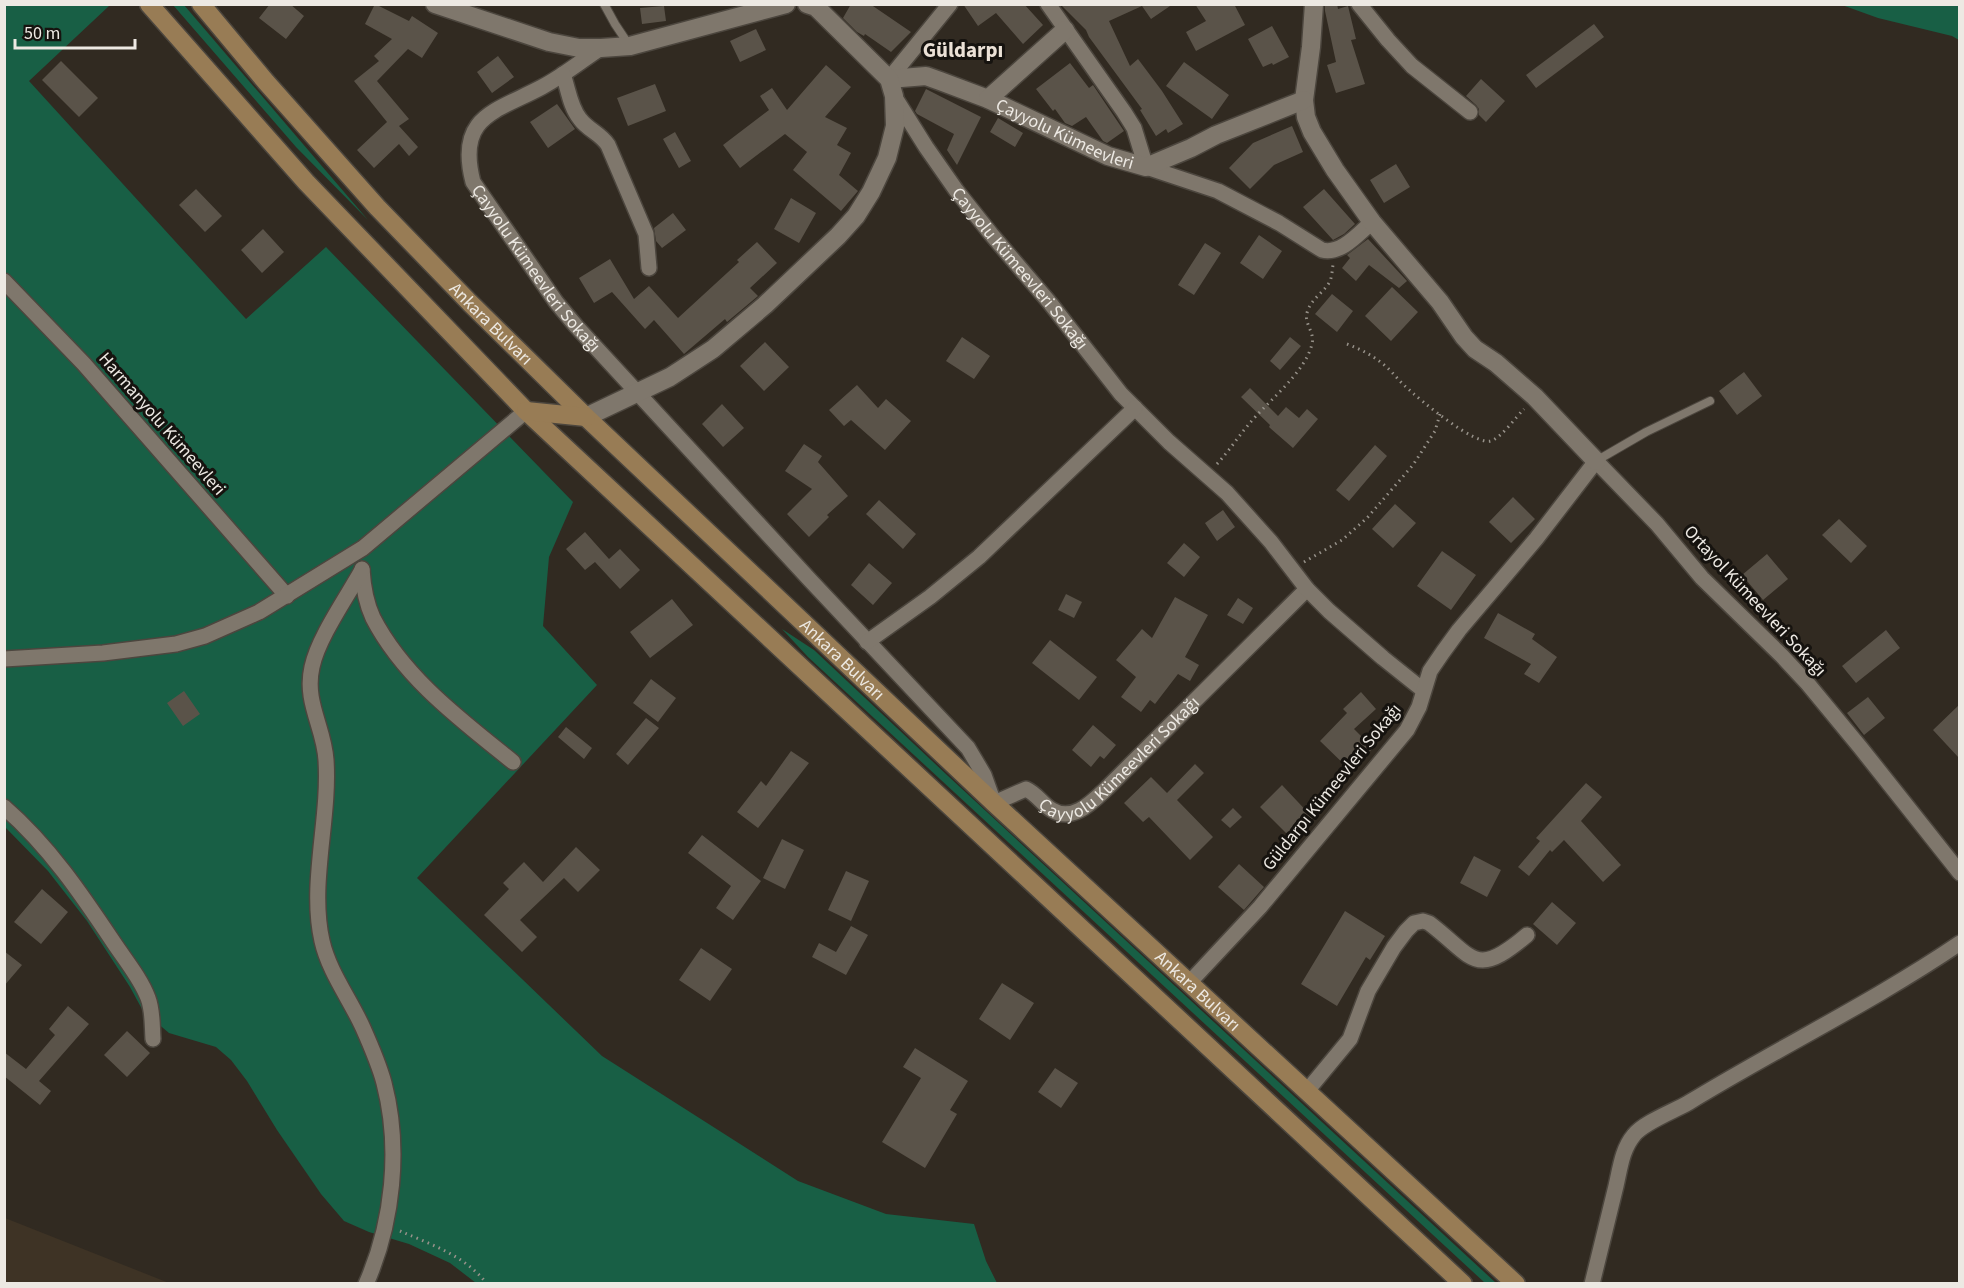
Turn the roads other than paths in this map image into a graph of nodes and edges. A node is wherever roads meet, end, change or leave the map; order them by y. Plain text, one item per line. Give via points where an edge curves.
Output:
1 (149, 4) edge
2 (201, 4) edge
3 (435, 4) edge
4 (604, 4) edge
5 (786, 4) edge
6 (950, 4) edge
7 (1048, 4) edge
8 (1314, 4) edge
9 (1359, 4) edge
10 (814, 5) edge
11 (1065, 30) junction
12 (630, 46) junction
13 (600, 48) junction
14 (563, 74) junction
15 (892, 87) junction
16 (988, 99) junction
17 (1304, 100) junction
18 (1470, 112) dead end
19 (1146, 167) junction
20 (1372, 222) junction
21 (649, 268) dead end
22 (4, 281) edge
23 (636, 393) junction
24 (1710, 401) dead end
25 (1135, 408) junction
26 (526, 411) junction
27 (586, 417) junction
28 (1596, 461) junction
29 (363, 548) junction
30 (362, 570) junction
31 (1307, 589) junction
32 (287, 596) junction
33 (867, 642) junction
34 (4, 660) edge
35 (1423, 690) junction
36 (513, 762) dead end
37 (994, 803) junction
38 (4, 807) edge
39 (1959, 873) edge
40 (1527, 935) dead end
41 (1959, 943) edge
42 (1190, 983) junction
43 (153, 1039) dead end
44 (1307, 1091) junction
45 (366, 1284) edge
46 (1463, 1284) edge
47 (1516, 1284) edge
48 (1592, 1284) edge

1 - 26 main road, Ankara Bulvarı via 306,182
2 - 27 main road, Ankara Bulvarı via 377,207
3 - 13 street via 549,42
4 - 12 lane
5 - 12 street
6 - 15 street
7 - 11 street
8 - 17 street
9 - 18 street via 1407,60
10 - 15 street, Çayyolu Kümeevleri Sokağı
11 - 16 street
11 - 19 street via 1134,128
12 - 13 street
13 - 14 street, Çayyolu Kümeevleri Sokağı
14 - 21 street via 575,112 608,145 646,234
14 - 23 street, Çayyolu Kümeevleri Sokağı via 489,114 478,124 468,150 469,166 481,197 555,302
15 - 16 street, Çayyolu Kümeevleri via 926,76
15 - 23 street via 892,144 881,174 856,216 795,278 713,349
15 - 25 street, Çayyolu Kümeevleri Sokağı via 956,190
16 - 19 street, Çayyolu Kümeevleri via 1108,156
17 - 19 street, Çayyolu Kümeevleri
17 - 20 street via 1312,132
19 - 20 street via 1218,191 1322,250 1333,252
20 - 28 street via 1470,343 1535,397
22 - 32 street, Harmanyolu Kümeevleri via 84,364
23 - 27 street
23 - 33 street, Çayyolu Kümeevleri Sokağı
24 - 28 lane
25 - 31 street, Çayyolu Kümeevleri Sokağı via 1227,492
25 - 33 street via 979,557
26 - 27 main road
26 - 29 street
26 - 46 main road, Ankara Bulvarı
27 - 37 main road, Ankara Bulvarı
28 - 35 street, Güldarpı Kümeevleri Sokağı via 1459,630 1430,671
28 - 39 street, Ortayol Kümeevleri Sokağı via 1702,578 1808,684
29 - 30 street
29 - 32 street
30 - 36 street via 373,617 414,676
30 - 45 street via 321,644 309,682 311,705 326,759 319,923 331,966 374,1053 389,1110 392,1176 386,1226
31 - 35 street, Çayyolu Kümeevleri Sokağı via 1355,635
31 - 37 street, Çayyolu Kümeevleri Sokağı via 1082,809 1057,812 1026,789
32 - 34 street via 234,624 176,644
33 - 37 street, Çayyolu Kümeevleri Sokağı via 968,748 984,774
35 - 42 street, Güldarpı Kümeevleri Sokağı via 1407,730 1260,908
37 - 42 main road, Ankara Bulvarı
38 - 43 street via 51,855 133,972 151,1007
40 - 44 street via 1499,957 1477,960 1468,957 1429,923 1414,923 1379,970 1350,1039
41 - 48 street via 1903,981 1640,1128 1622,1159
42 - 44 main road, Ankara Bulvarı
44 - 47 main road, Ankara Bulvarı

